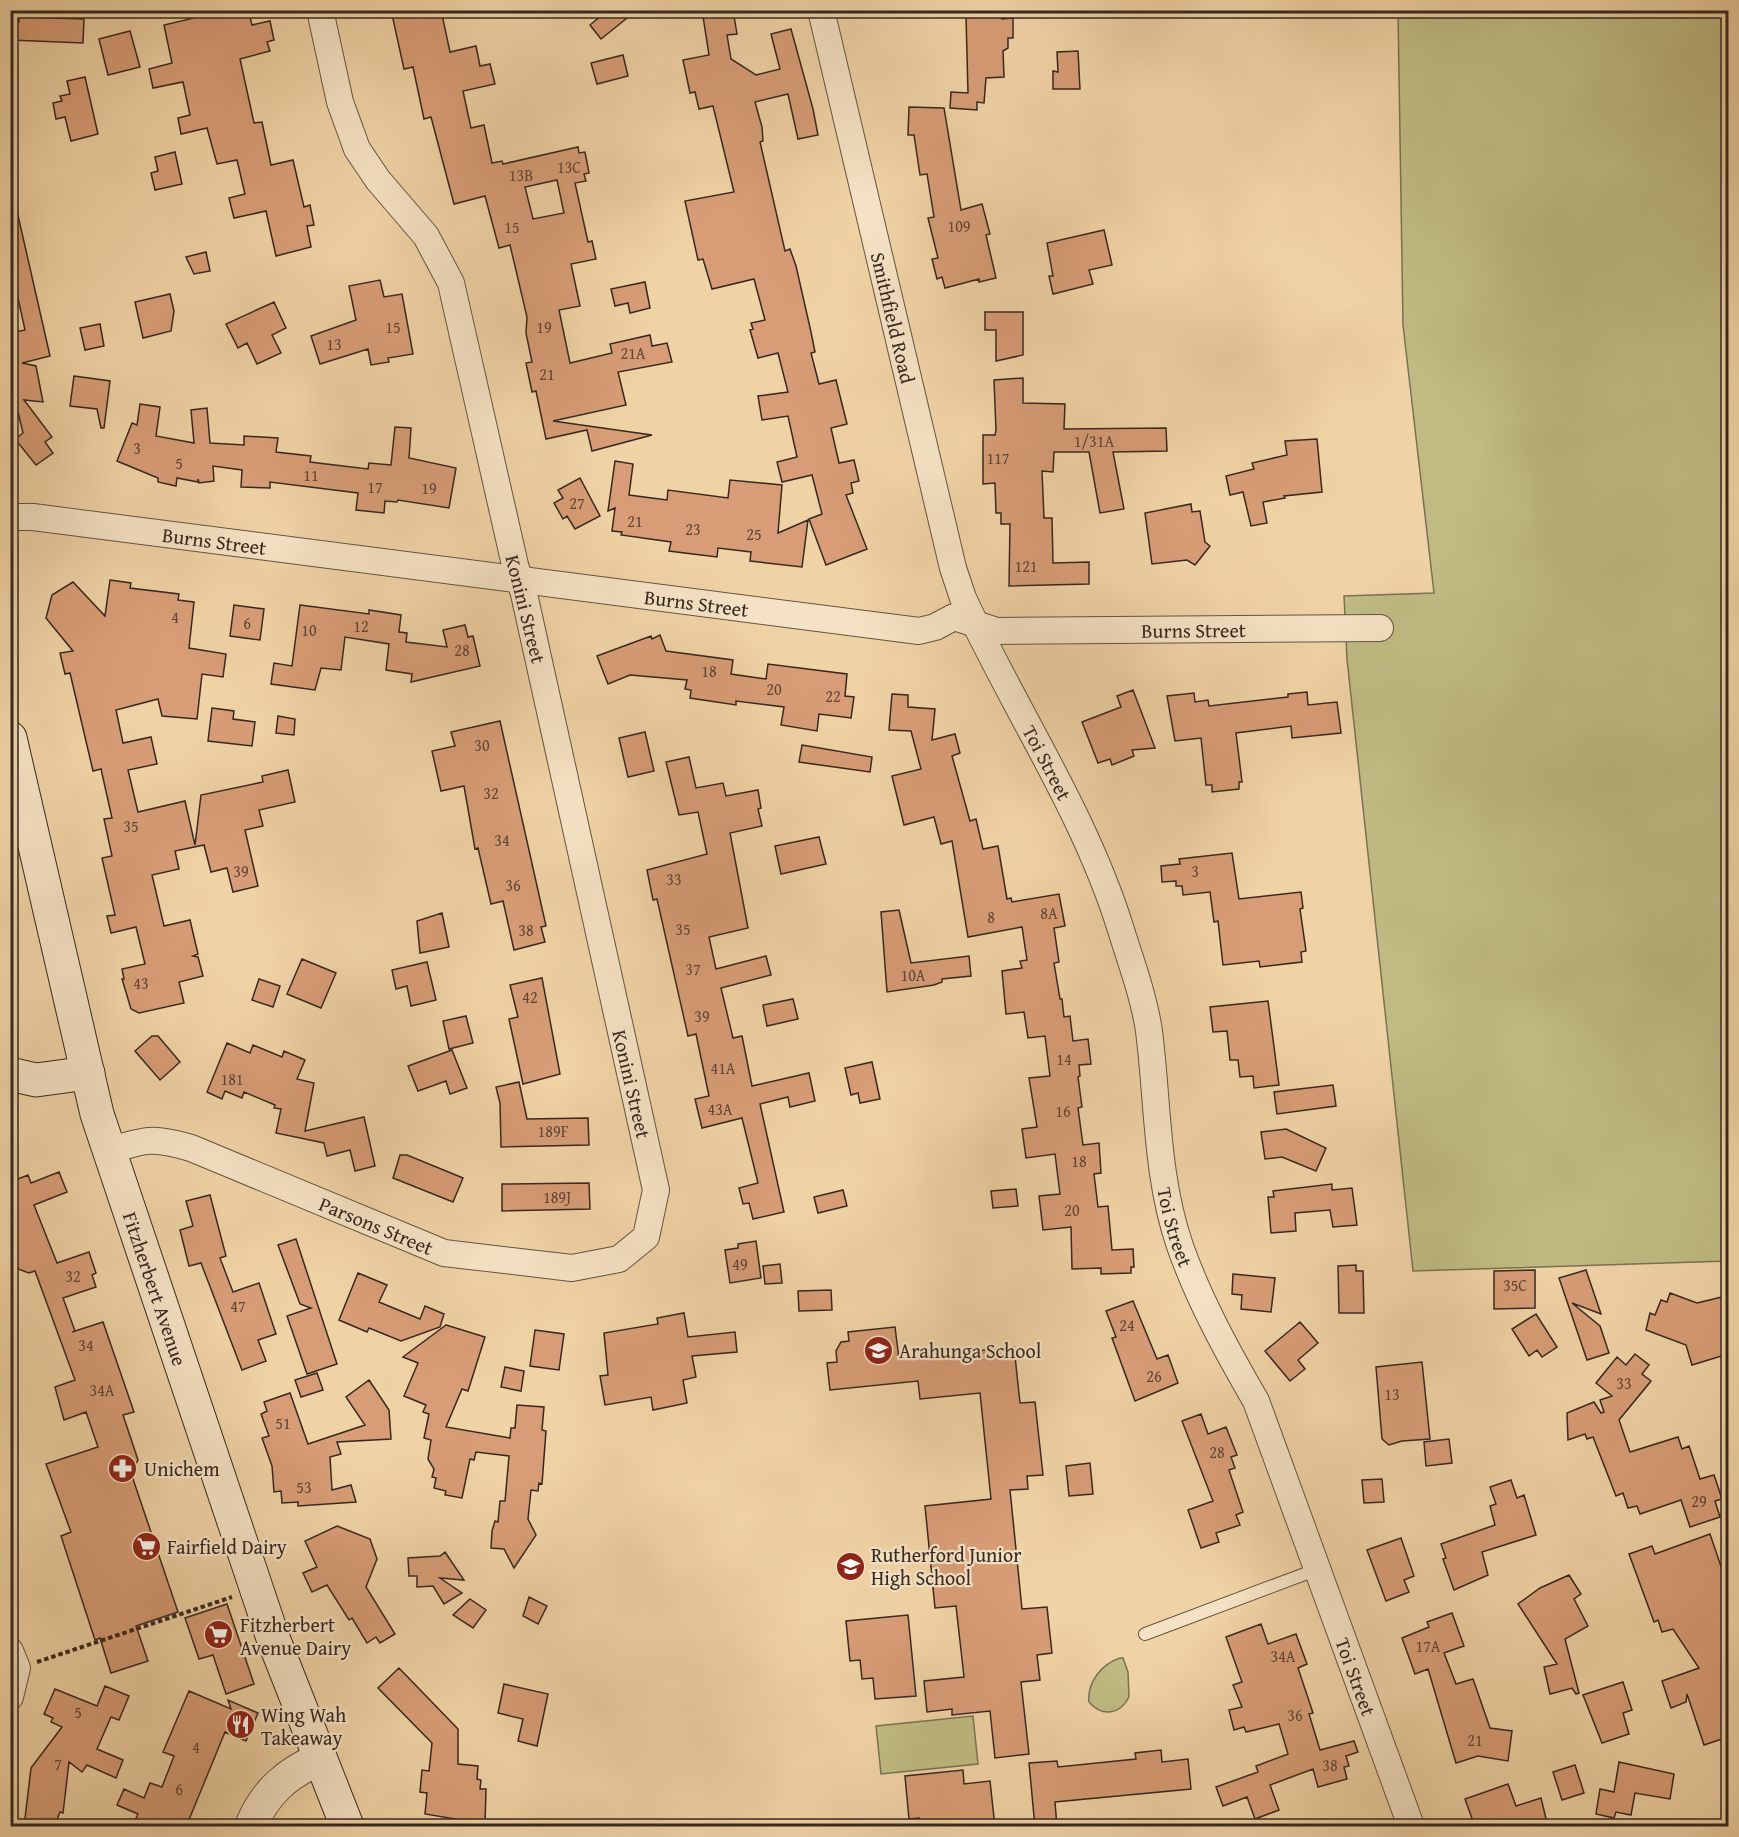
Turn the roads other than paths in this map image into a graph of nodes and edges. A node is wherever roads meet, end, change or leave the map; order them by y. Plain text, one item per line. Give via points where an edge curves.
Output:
1 (320, 10) edge
2 (821, 10) edge
3 (10, 517) edge
4 (519, 579) junction
5 (974, 622) junction
6 (1380, 628) dead end
7 (10, 738) edge
8 (88, 1073) junction
9 (10, 1074) edge
10 (109, 1151) junction
11 (646, 1237) joint
12 (1317, 1569) junction
13 (1145, 1634) dead end
14 (14, 1660) edge
15 (10, 1697) edge
16 (320, 1759) junction
17 (251, 1827) edge
18 (346, 1827) edge
19 (1411, 1827) edge

1 - 4 street, Konini Street via 340,102 357,149 426,236 451,283
2 - 5 street, Smithfield Road via 953,568
3 - 4 street, Burns Street
4 - 5 street, Burns Street via 919,631 954,617
4 - 11 street, Konini Street via 657,1190
5 - 6 street, Burns Street via 997,631
5 - 12 street, Toi Street via 1097,861 1149,1029 1162,1167 1180,1245 1220,1340 1256,1401
7 - 8 main road, Fitzherbert Avenue
8 - 9 main road via 36,1080
8 - 10 main road, Fitzherbert Avenue
10 - 11 street, Parsons Street via 149,1139 174,1143 444,1253 572,1268 619,1259
10 - 16 main road, Fitzherbert Avenue via 256,1589
12 - 13 lane
12 - 19 street, Toi Street
14 - 15 street
16 - 17 street via 295,1769 282,1781 268,1795
16 - 18 main road, Fitzherbert Avenue

